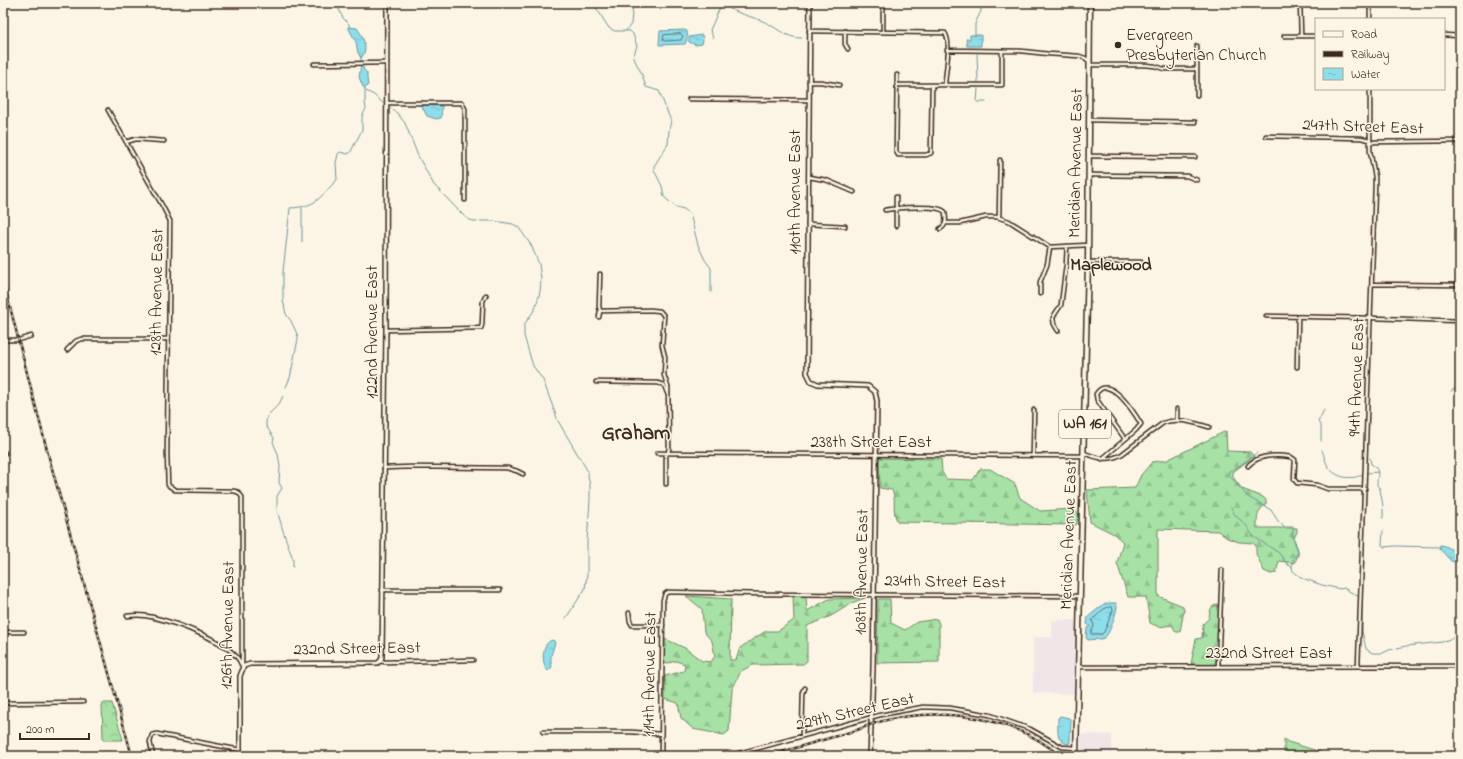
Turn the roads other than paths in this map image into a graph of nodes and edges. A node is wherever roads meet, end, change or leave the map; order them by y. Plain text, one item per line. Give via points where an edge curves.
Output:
1 (387, 3) edge
2 (810, 3) edge
3 (883, 3) edge
4 (1090, 3) edge
5 (1300, 3) edge
6 (1370, 3) edge
7 (1370, 18) edge
8 (809, 31) junction
9 (845, 31) junction
10 (883, 32) junction
11 (1301, 35) junction
12 (1445, 35) edge
13 (1284, 36) dead end
14 (1315, 36) edge
15 (1460, 36) edge
16 (1197, 46) dead end
17 (848, 49) dead end
18 (947, 50) junction
19 (1002, 51) junction
20 (387, 63) junction
21 (1090, 63) junction
22 (314, 64) dead end
23 (1197, 69) junction
24 (897, 76) dead end
25 (809, 82) junction
26 (839, 85) dead end
27 (897, 85) junction
28 (932, 85) junction
29 (945, 85) junction
30 (1370, 90) edge
31 (1197, 95) dead end
32 (689, 99) dead end
33 (809, 100) junction
34 (387, 103) junction
35 (108, 110) dead end
36 (1090, 120) junction
37 (1195, 122) dead end
38 (1266, 136) dead end
39 (164, 141) dead end
40 (1460, 141) edge
41 (126, 142) junction
42 (1371, 142) junction
43 (1089, 156) junction
44 (1195, 157) dead end
45 (1000, 160) dead end
46 (1089, 175) junction
47 (808, 177) junction
48 (1197, 180) dead end
49 (854, 192) dead end
50 (896, 198) dead end
51 (465, 200) dead end
52 (896, 209) junction
53 (885, 210) dead end
54 (999, 217) junction
55 (946, 223) junction
56 (808, 224) junction
57 (845, 226) dead end
58 (896, 226) dead end
59 (940, 230) dead end
60 (1088, 245) junction
61 (1067, 246) junction
62 (1050, 247) junction
63 (1088, 262) junction
64 (1141, 262) dead end
65 (600, 274) dead end
66 (1372, 284) junction
67 (1460, 285) edge
68 (1040, 294) dead end
69 (486, 295) dead end
70 (600, 311) junction
71 (1266, 316) dead end
72 (598, 317) dead end
73 (1298, 317) junction
74 (1371, 317) junction
75 (1460, 321) edge
76 (386, 330) junction
77 (1058, 331) dead end
78 (31, 336) dead end
79 (168, 338) junction
80 (3, 340) edge
81 (66, 350) dead end
82 (1298, 367) dead end
83 (596, 382) dead end
84 (873, 389) joint
85 (668, 395) junction
86 (1034, 410) dead end
87 (1177, 410) dead end
88 (1177, 420) junction
89 (1209, 427) dead end
90 (1125, 439) junction
91 (657, 453) dead end
92 (668, 453) junction
93 (1084, 454) junction
94 (876, 455) junction
95 (1033, 455) junction
96 (1102, 459) junction
97 (1248, 466) dead end
98 (384, 468) junction
99 (523, 474) dead end
100 (666, 484) dead end
101 (1365, 489) junction
102 (240, 495) joint
103 (1222, 570) dead end
104 (382, 590) junction
105 (500, 590) dead end
106 (666, 593) joint
107 (874, 594) junction
108 (1080, 596) junction
109 (629, 612) dead end
110 (127, 616) dead end
111 (663, 625) junction
112 (3, 632) edge
113 (24, 632) dead end
114 (473, 660) dead end
115 (380, 661) junction
116 (1218, 666) junction
117 (1358, 666) junction
118 (1460, 666) edge
119 (1078, 667) junction
120 (242, 668) junction
121 (805, 688) dead end
122 (83, 702) dead end
123 (3, 703) edge
124 (871, 717) junction
125 (543, 732) dead end
126 (661, 734) junction
127 (802, 736) junction
128 (1076, 748) junction
129 (240, 750) junction
130 (153, 756) edge
131 (240, 756) edge
132 (661, 756) edge
133 (729, 756) edge
134 (870, 756) edge
135 (1076, 756) edge

1 - 20 street, 122nd Avenue East
2 - 8 street, 110th Avenue East
3 - 10 street
4 - 21 main road, Meridian Avenue East / WA 161
5 - 11 street
6 - 7 street
8 - 9 street
8 - 25 street, 110th Avenue East
9 - 10 street
9 - 17 street
10 - 18 street via 945,33
11 - 13 street
11 - 14 street
12 - 15 street
16 - 23 street
18 - 19 street
18 - 29 street
19 - 21 street via 1018,50 1076,56 1085,58
19 - 29 street via 1002,85
20 - 22 street
20 - 34 street, 122nd Avenue East
21 - 23 street
21 - 36 main road, Meridian Avenue East / WA 161
23 - 31 street
24 - 27 street
25 - 26 street
25 - 33 street, 110th Avenue East
27 - 28 street
27 - 28 street via 896,151 898,155 926,155 931,151
28 - 29 street
30 - 42 street, 94th Avenue East
32 - 33 street
33 - 47 street, 110th Avenue East
34 - 51 street via 461,102 465,109
34 - 76 street, 122nd Avenue East
35 - 41 street, 128th Avenue East
36 - 37 street
36 - 43 main road, Meridian Avenue East / WA 161
38 - 42 street, 247th Street East via 1361,138
39 - 41 street via 136,139
40 - 42 street, 247th Street East
41 - 79 street, 128th Avenue East via 170,221
42 - 66 street, 94th Avenue East via 1370,158 1375,180
43 - 44 street
43 - 46 main road, Meridian Avenue East / WA 161
45 - 54 street
46 - 48 street via 1187,176
46 - 60 main road, Meridian Avenue East / WA 161
47 - 49 street via 826,180
47 - 56 street, 110th Avenue East
50 - 52 street
52 - 53 street
52 - 55 street via 941,208 944,210
52 - 58 street
54 - 55 street
54 - 62 street
55 - 59 street
56 - 57 street
56 - 84 street, 110th Avenue East via 807,373 810,380 818,384 864,385
60 - 61 street
60 - 63 main road, Meridian Avenue East / WA 161
61 - 62 street
61 - 77 street via 1061,306 1053,318
62 - 68 street via 1047,265 1040,282
63 - 64 street
63 - 93 main road, Meridian Avenue East / WA 161
65 - 70 street
66 - 67 street
66 - 74 street, 94th Avenue East
69 - 76 street via 483,301 481,328
70 - 72 street
70 - 85 street via 651,310 663,314 662,345
71 - 73 street
73 - 74 street
73 - 82 street
74 - 75 street
74 - 101 street, 94th Avenue East
76 - 98 street, 122nd Avenue East
78 - 80 street via 19,340
79 - 81 street via 81,339
79 - 102 street, 128th Avenue East via 167,483 174,490 234,491
83 - 85 street via 661,383
84 - 94 street, 108th Avenue East via 877,401
85 - 92 street
86 - 95 street
87 - 88 street
88 - 89 street
88 - 96 street via 1163,423 1119,456
90 - 90 street via 1141,424 1116,392 1102,388 1097,392 1097,400
90 - 96 street
91 - 92 street, 238th Street East
92 - 94 street, 238th Street East
92 - 100 street
93 - 95 street, 238th Street East
93 - 96 street, 238th Street East
93 - 108 main road, Meridian Avenue East / WA 161
94 - 95 street, 238th Street East
94 - 107 street, 108th Avenue East
97 - 101 street via 1252,460 1259,457 1287,456 1295,462 1296,483 1328,489
98 - 99 street via 507,468
98 - 104 street, 122nd Avenue East
101 - 117 street, 94th Avenue East
102 - 120 street, 126th Avenue East
103 - 116 street
104 - 105 street
104 - 115 street, 122nd Avenue East
106 - 107 street, 234th Street East via 675,591
106 - 111 street, 114th Avenue East
107 - 108 street, 234th Street East
107 - 124 street, 108th Avenue East
108 - 119 main road, Meridian Avenue East / WA 161
109 - 111 street via 631,624 634,626
110 - 120 street via 150,616 206,636 232,652 240,661
111 - 126 street, 114th Avenue East
112 - 113 street
114 - 115 street, 232nd Street East
115 - 120 street, 232nd Street East via 250,664
116 - 117 street, 232nd Street East
116 - 119 street, 232nd Street East
117 - 118 street, 232nd Street East
119 - 128 main road, Meridian Avenue East / WA 161
120 - 129 street, 126th Avenue East
121 - 127 street
122 - 123 street
124 - 127 street, 229th Street East
124 - 128 street, 229th Street East via 923,708 966,710 1002,718 1038,732 1062,747
124 - 134 street, 108th Avenue East
125 - 126 street
126 - 132 street, 114th Avenue East
127 - 133 street, 229th Street East
128 - 135 main road, Meridian Avenue East / WA 161
129 - 130 street via 159,734 151,736
129 - 131 street, 126th Avenue East

